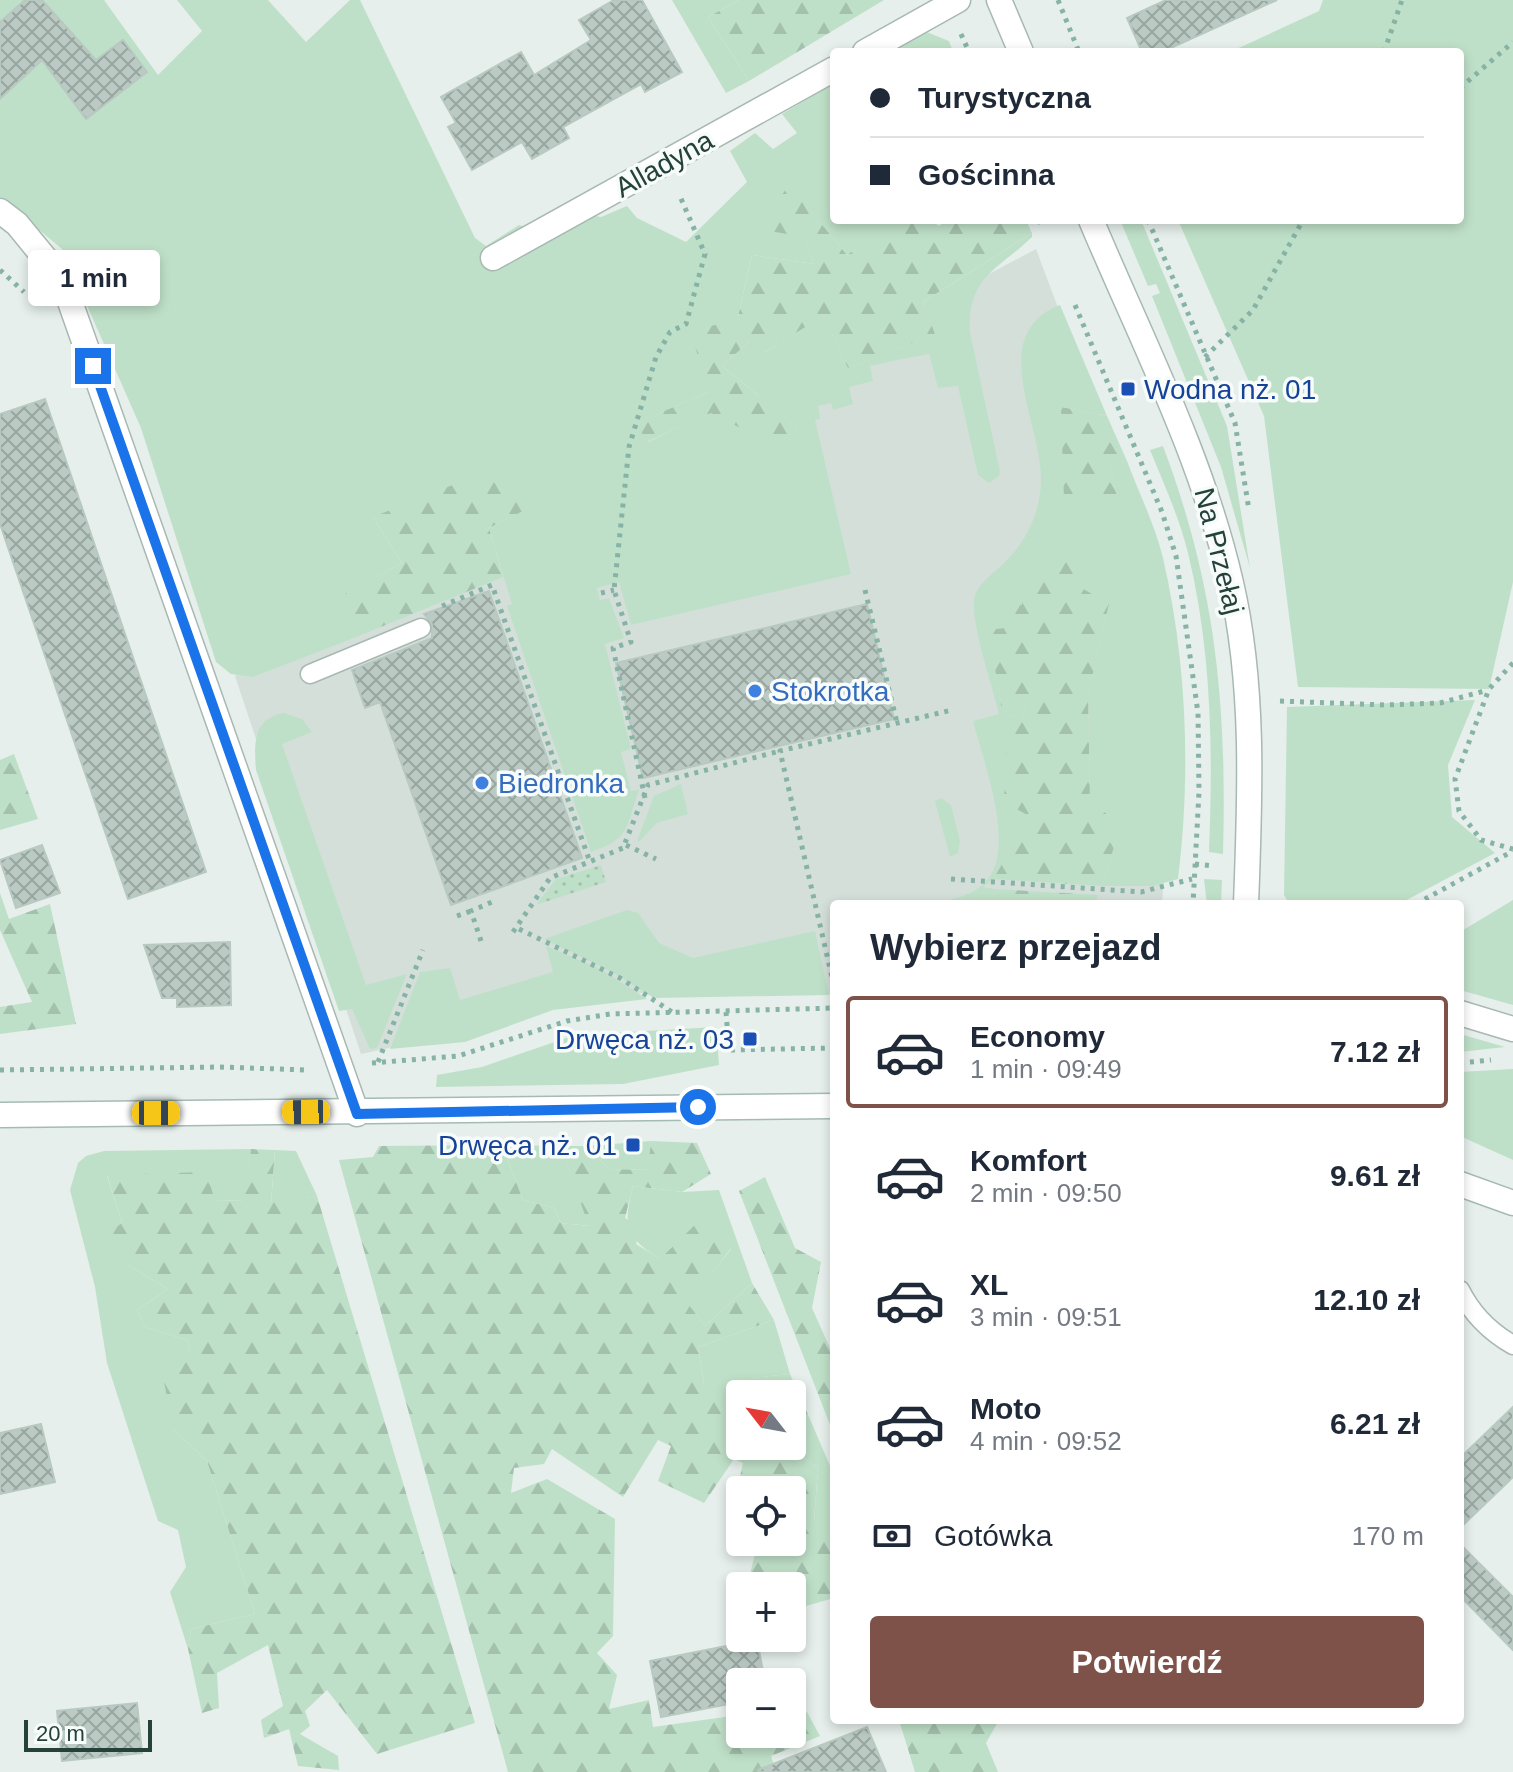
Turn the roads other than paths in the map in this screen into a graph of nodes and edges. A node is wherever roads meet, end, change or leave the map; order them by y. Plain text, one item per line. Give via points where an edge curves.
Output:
1 (958, 0) edge
2 (999, 0) edge
3 (872, 48) edge
4 (1019, 48) edge
5 (830, 71) edge
6 (0, 211) edge
7 (1093, 224) edge
8 (493, 258) dead end
9 (417, 630) road end
10 (310, 674) dead end
11 (1246, 900) edge
12 (1464, 1014) edge
13 (1513, 1029) edge
14 (830, 1106) edge
15 (357, 1114) junction
16 (0, 1115) edge
17 (1464, 1185) edge
18 (1513, 1203) edge
19 (1464, 1298) edge
20 (1513, 1345) edge

1 - 3 street
2 - 4 street
5 - 8 street, Alladyna
6 - 15 street via 62,279
7 - 11 street, Na Przełaj via 1204,485 1231,584 1246,713
9 - 10 lane
12 - 13 street
14 - 15 street
15 - 16 street
17 - 18 street
19 - 20 lane via 1494,1334

